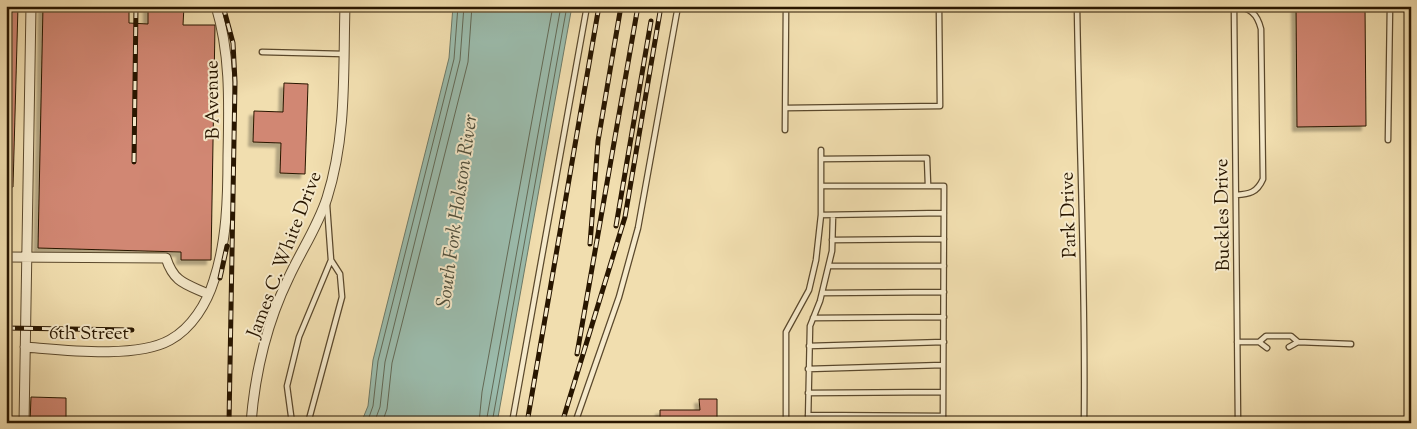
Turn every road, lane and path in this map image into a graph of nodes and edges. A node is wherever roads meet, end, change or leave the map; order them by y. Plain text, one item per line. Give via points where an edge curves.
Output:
1 (31, 6) edge
2 (216, 6) edge
3 (345, 6) edge
4 (587, 6) edge
5 (678, 6) edge
6 (786, 6) edge
7 (939, 6) edge
8 (1077, 6) edge
9 (1234, 6) edge
10 (1390, 6) edge
11 (262, 52) dead end
12 (344, 54) junction
13 (786, 108) junction
14 (786, 130) dead end
15 (1388, 140) dead end
16 (820, 150) dead end
17 (821, 159) junction
18 (928, 185) junction
19 (821, 186) junction
20 (228, 195) joint
21 (1236, 195) junction
22 (326, 199) junction
23 (944, 213) junction
24 (821, 215) junction
25 (833, 215) junction
26 (944, 239) junction
27 (832, 240) junction
28 (6, 257) edge
29 (26, 257) junction
30 (331, 260) junction
31 (828, 266) junction
32 (944, 266) junction
33 (944, 292) junction
34 (822, 293) junction
35 (208, 294) junction
36 (944, 317) junction
37 (813, 318) junction
38 (944, 342) junction
39 (1237, 342) junction
40 (1259, 342) junction
41 (1298, 342) junction
42 (1351, 344) dead end
43 (809, 346) junction
44 (25, 348) junction
45 (1267, 348) dead end
46 (1289, 348) dead end
47 (944, 365) junction
48 (808, 369) junction
49 (943, 392) junction
50 (808, 393) junction
51 (808, 415) junction
52 (943, 416) junction
53 (23, 422) edge
54 (250, 423) edge
55 (292, 423) edge
56 (308, 423) edge
57 (512, 423) edge
58 (576, 423) edge
59 (786, 423) edge
60 (808, 423) edge
61 (943, 423) edge
62 (1084, 423) edge
63 (1238, 423) edge

1 - 29 street
2 - 20 street, B Avenue via 230,80
3 - 12 street, James C. White Drive
4 - 57 lane
5 - 58 lane via 638,228
6 - 13 lane
7 - 13 lane via 940,106
8 - 62 lane, Park Drive via 1085,312
9 - 21 lane, Buckles Drive
9 - 21 lane via 1252,12 1261,29 1263,179 1253,192
10 - 15 lane
11 - 12 lane
12 - 22 street, James C. White Drive via 340,142
13 - 14 lane
16 - 17 lane
17 - 18 lane via 927,158
17 - 19 lane
18 - 19 lane
18 - 23 lane via 944,186
19 - 24 lane
20 - 35 street, 6th Street via 221,252
21 - 39 lane, Buckles Drive
22 - 30 lane
22 - 54 street, James C. White Drive via 274,312 254,385
23 - 25 lane
23 - 26 lane
24 - 25 lane
24 - 59 lane via 809,290 786,332
25 - 27 lane
26 - 27 lane
26 - 32 lane
27 - 31 lane
28 - 29 street
29 - 35 street via 166,258 177,280
29 - 44 street
30 - 55 lane via 300,337 287,386
30 - 56 lane via 340,274 342,297
31 - 32 lane
31 - 34 lane
32 - 33 lane
33 - 34 lane
33 - 36 lane
34 - 37 lane
35 - 44 street, 6th Street via 187,328 169,340 118,352
36 - 37 lane
36 - 38 lane
37 - 43 lane
38 - 43 lane
38 - 47 lane
39 - 40 lane
39 - 63 lane, Buckles Drive
40 - 41 lane via 1266,336 1291,336
40 - 45 lane
41 - 42 lane
41 - 46 lane
43 - 48 lane
44 - 53 street
47 - 48 lane
47 - 49 lane
48 - 50 lane
49 - 50 lane
49 - 52 lane
50 - 51 lane
51 - 52 lane
51 - 60 lane
52 - 61 lane

